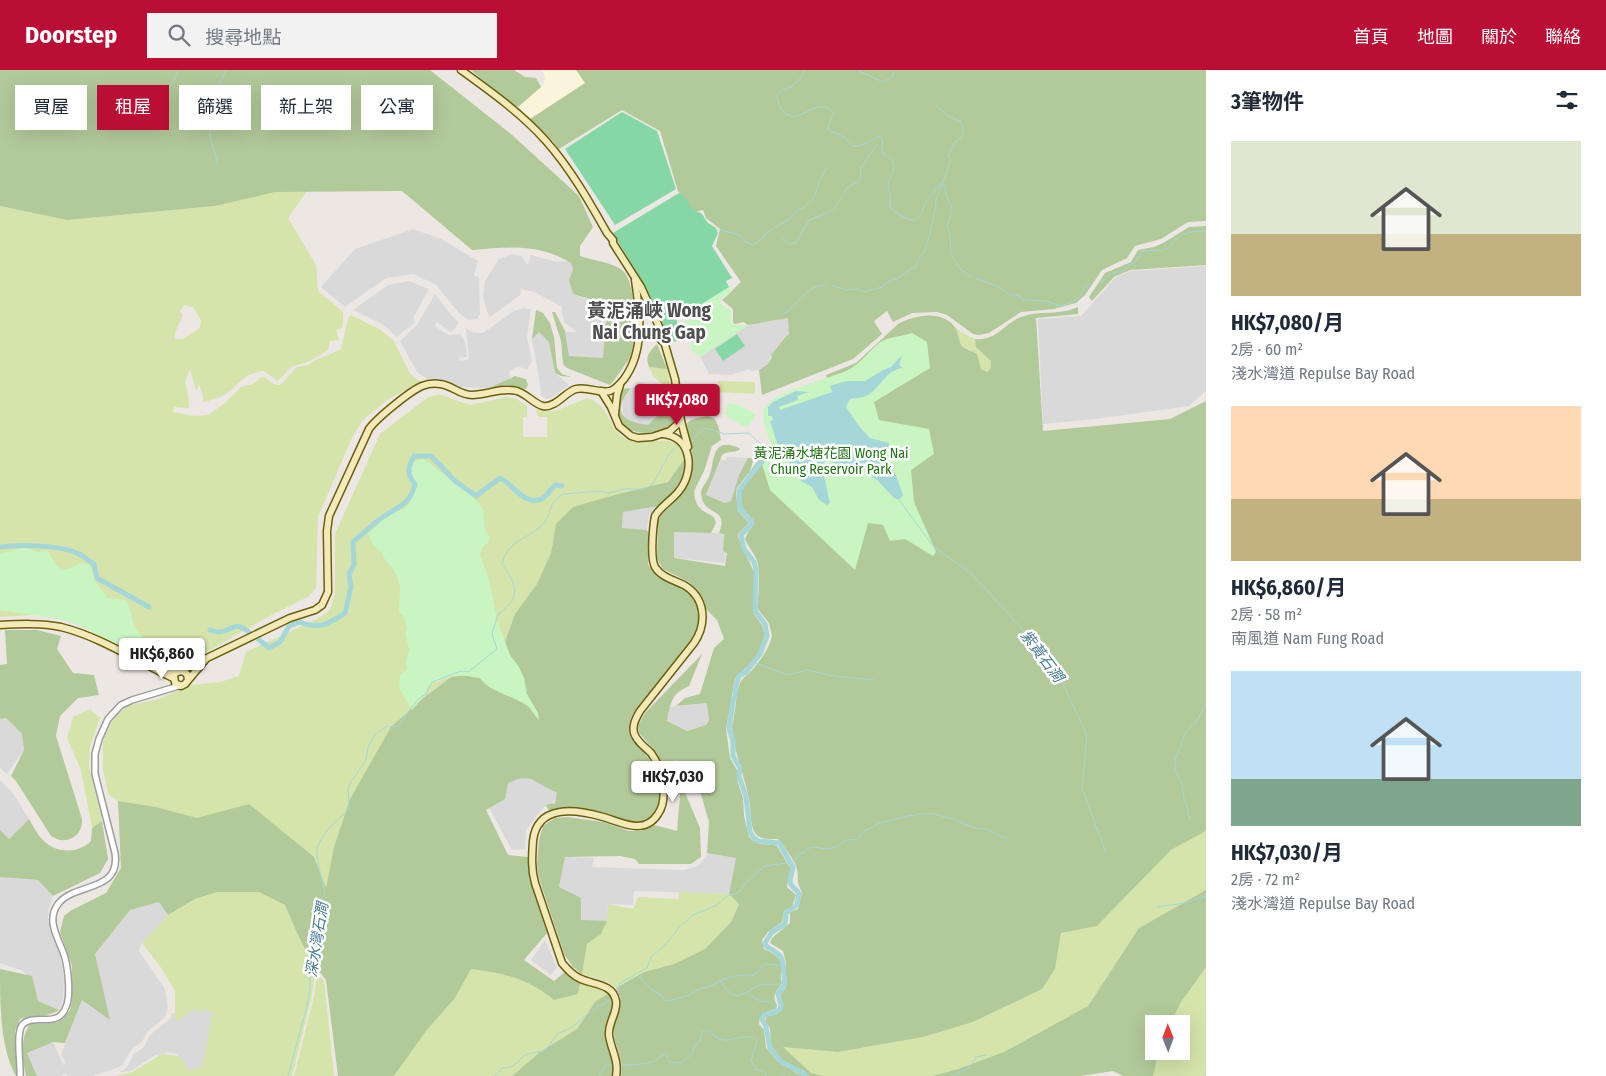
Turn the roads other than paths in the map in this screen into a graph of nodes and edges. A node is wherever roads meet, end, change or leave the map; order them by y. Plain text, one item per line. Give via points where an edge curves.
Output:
1 (461, 70) edge
2 (635, 280) junction
3 (639, 337) junction
4 (663, 343) junction
5 (601, 391) junction
6 (614, 393) junction
7 (615, 416) junction
8 (681, 421) junction
9 (663, 434) junction
10 (684, 441) junction
11 (0, 625) edge
12 (131, 657) junction
13 (208, 657) junction
14 (176, 675) junction
15 (188, 680) junction
16 (182, 686) junction
17 (158, 694) junction
18 (20, 1076) edge
19 (616, 1076) edge

1 - 2 main road via 496,95 545,140 585,196
2 - 3 main road
2 - 4 main road via 661,331
3 - 4 main road via 652,332
3 - 6 main road via 636,358
4 - 8 main road via 675,379
5 - 6 main road
5 - 7 main road
5 - 13 main road via 578,389 545,406 511,390 467,395 437,384 416,390 370,427 333,507 327,524 328,590 323,604
6 - 7 main road
7 - 9 main road via 622,429 631,436 646,438
8 - 9 main road
8 - 10 main road
9 - 10 main road
10 - 19 main road via 688,473 683,486 655,518 653,560 660,572 694,593 702,611 703,625 694,643 642,709 634,725 635,736 652,755 660,773 663,799 660,811 650,823 633,826 596,815 554,813 539,823 534,839 533,876 560,960 576,976 606,987 616,999 609,1032 617,1063
11 - 12 main road via 59,627 84,634
12 - 13 main road via 172,664
12 - 14 main road
13 - 14 main road
13 - 15 main road
14 - 15 main road via 186,673
14 - 16 main road via 177,684
14 - 17 street via 170,686
15 - 16 main road
16 - 17 street
17 - 18 street via 121,705 108,719 99,739 95,770 115,853 115,866 105,881 68,896 55,910 53,926 67,967 67,1005 65,1011 51,1020 28,1021 21,1026 18,1034

